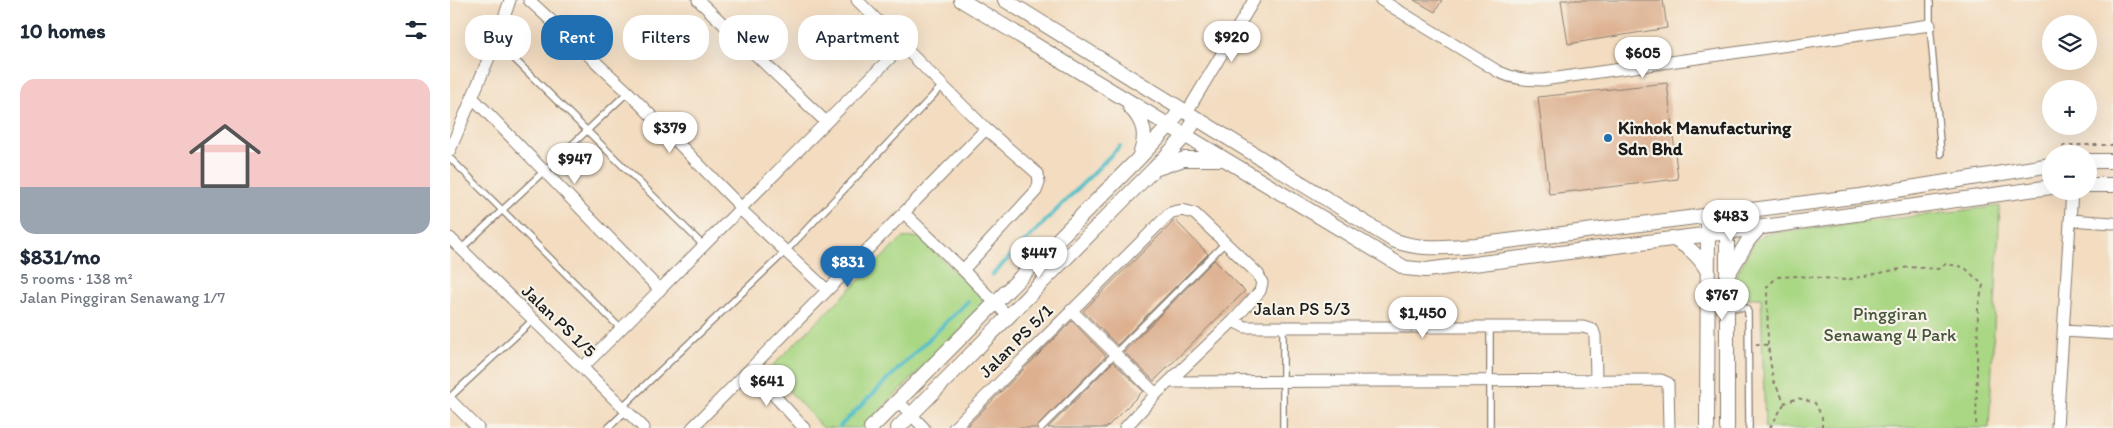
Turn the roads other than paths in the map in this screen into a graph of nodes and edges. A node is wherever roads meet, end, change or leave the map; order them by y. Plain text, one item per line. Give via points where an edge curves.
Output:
1 (510, 0) edge
2 (529, 0) edge
3 (698, 0) edge
4 (857, 0) edge
5 (961, 0) edge
6 (1005, 0) edge
7 (1254, 0) edge
8 (1380, 0) edge
9 (1930, 0) edge
10 (505, 15) edge
11 (871, 15) edge
12 (1930, 26) junction
13 (488, 60) edge
14 (515, 60) edge
15 (889, 60) edge
16 (915, 60) edge
17 (942, 86) junction
18 (628, 92) junction
19 (1119, 96) junction
20 (472, 97) junction
21 (1188, 113) junction
22 (826, 122) junction
23 (1169, 126) junction
24 (986, 129) junction
25 (587, 130) junction
26 (1185, 136) junction
27 (450, 150) edge
28 (1942, 154) dead end
29 (450, 158) edge
30 (1139, 158) junction
31 (1225, 159) junction
32 (2113, 161) edge
33 (2097, 162) edge
34 (2042, 166) edge
35 (1154, 169) junction
36 (544, 171) junction
37 (2097, 185) edge
38 (2113, 185) edge
39 (2042, 188) edge
40 (2071, 200) edge
41 (739, 208) junction
42 (502, 210) junction
43 (1727, 212) junction
44 (904, 214) junction
45 (1708, 214) junction
46 (2070, 220) junction
47 (2113, 223) edge
48 (1760, 227) junction
49 (1727, 232) junction
50 (1708, 233) junction
51 (450, 238) edge
52 (1672, 238) junction
53 (1226, 242) junction
54 (704, 246) junction
55 (461, 249) junction
56 (786, 251) junction
57 (963, 270) junction
58 (1708, 271) junction
59 (1727, 276) junction
60 (660, 290) junction
61 (827, 290) junction
62 (995, 303) junction
63 (1727, 307) junction
64 (1072, 310) junction
65 (1008, 316) junction
66 (533, 320) junction
67 (1233, 321) junction
68 (1283, 326) junction
69 (1490, 327) junction
70 (622, 329) junction
71 (2063, 331) junction
72 (2113, 334) edge
73 (1114, 353) junction
74 (582, 368) junction
75 (750, 369) junction
76 (1596, 379) junction
77 (1490, 380) junction
78 (1169, 382) junction
79 (1283, 382) junction
80 (1156, 394) junction
81 (450, 399) edge
82 (898, 402) junction
83 (624, 409) junction
84 (911, 415) junction
85 (478, 428) edge
86 (608, 428) edge
87 (644, 428) edge
88 (692, 428) edge
89 (804, 428) edge
90 (871, 428) edge
91 (898, 428) edge
92 (924, 428) edge
93 (954, 428) edge
94 (1041, 428) edge
95 (1125, 428) edge
96 (1283, 428) edge
97 (1490, 428) edge
98 (1669, 428) edge
99 (1707, 428) edge
100 (1727, 428) edge
101 (1749, 428) edge
102 (2057, 428) edge

1 - 10 street
2 - 18 street
3 - 22 street
4 - 11 street
5 - 19 street
6 - 21 street
7 - 21 street
8 - 12 street via 1499,72 1524,80 1543,80
9 - 12 lane
12 - 28 lane
13 - 20 street
14 - 25 lane
15 - 22 street
16 - 17 street
17 - 24 street
17 - 56 lane
18 - 25 lane
18 - 41 street
19 - 23 street
19 - 30 street via 1142,123 1145,134
20 - 27 street
20 - 36 street
21 - 23 street
21 - 26 street
21 - 45 street via 1405,245 1427,249 1476,245
22 - 41 street
23 - 26 street
23 - 30 street
24 - 44 street
24 - 57 street via 1038,174 1040,183
25 - 36 lane
25 - 54 lane
26 - 31 street
26 - 35 street
29 - 42 lane
30 - 62 street
31 - 35 street via 1184,159
31 - 52 street via 1404,268 1426,270
32 - 33 street
34 - 43 street via 1860,196
35 - 65 street
36 - 42 lane
36 - 60 street
37 - 38 street
39 - 48 street
40 - 46 street
41 - 54 street via 736,215
41 - 56 street
42 - 55 lane
42 - 70 lane
43 - 45 street
43 - 49 street
44 - 57 street
44 - 61 street
45 - 50 street
46 - 47 street
46 - 71 street
48 - 49 street
48 - 59 street
49 - 50 street
49 - 59 street
50 - 52 street
50 - 58 street
51 - 55 street, Jalan PS 1/5
52 - 58 street via 1690,247
53 - 64 street, Jalan PS 5/1 via 1195,214 1177,210
53 - 67 street via 1258,274 1262,283 1260,291
53 - 73 lane
54 - 60 street
55 - 66 street, Jalan PS 1/5
56 - 61 street
56 - 83 lane
57 - 62 street
58 - 99 street
59 - 63 street
60 - 70 street
61 - 75 street
62 - 65 street
62 - 82 street
63 - 100 street
63 - 101 lane via 1746,308 1748,312
64 - 73 street
64 - 93 street, Jalan PS 5/1
65 - 84 street
66 - 74 street, Jalan PS 1/5
66 - 81 lane
67 - 68 street, Jalan PS 5/3 via 1245,327
67 - 78 street
68 - 69 street, Jalan PS 5/3
68 - 79 lane
69 - 76 street, Jalan PS 5/3 via 1583,327 1593,330
69 - 77 lane
70 - 74 street
71 - 72 street
71 - 102 street
73 - 80 street
73 - 94 lane
74 - 83 street, Jalan PS 1/5
75 - 88 street
75 - 89 street
76 - 77 street
76 - 98 street via 1668,382
77 - 79 street
77 - 97 lane
78 - 79 street
78 - 80 street
79 - 96 lane
80 - 95 street
81 - 85 street
82 - 84 street
82 - 90 street
83 - 86 lane
83 - 87 street, Jalan PS 1/5
84 - 91 street
84 - 92 street

